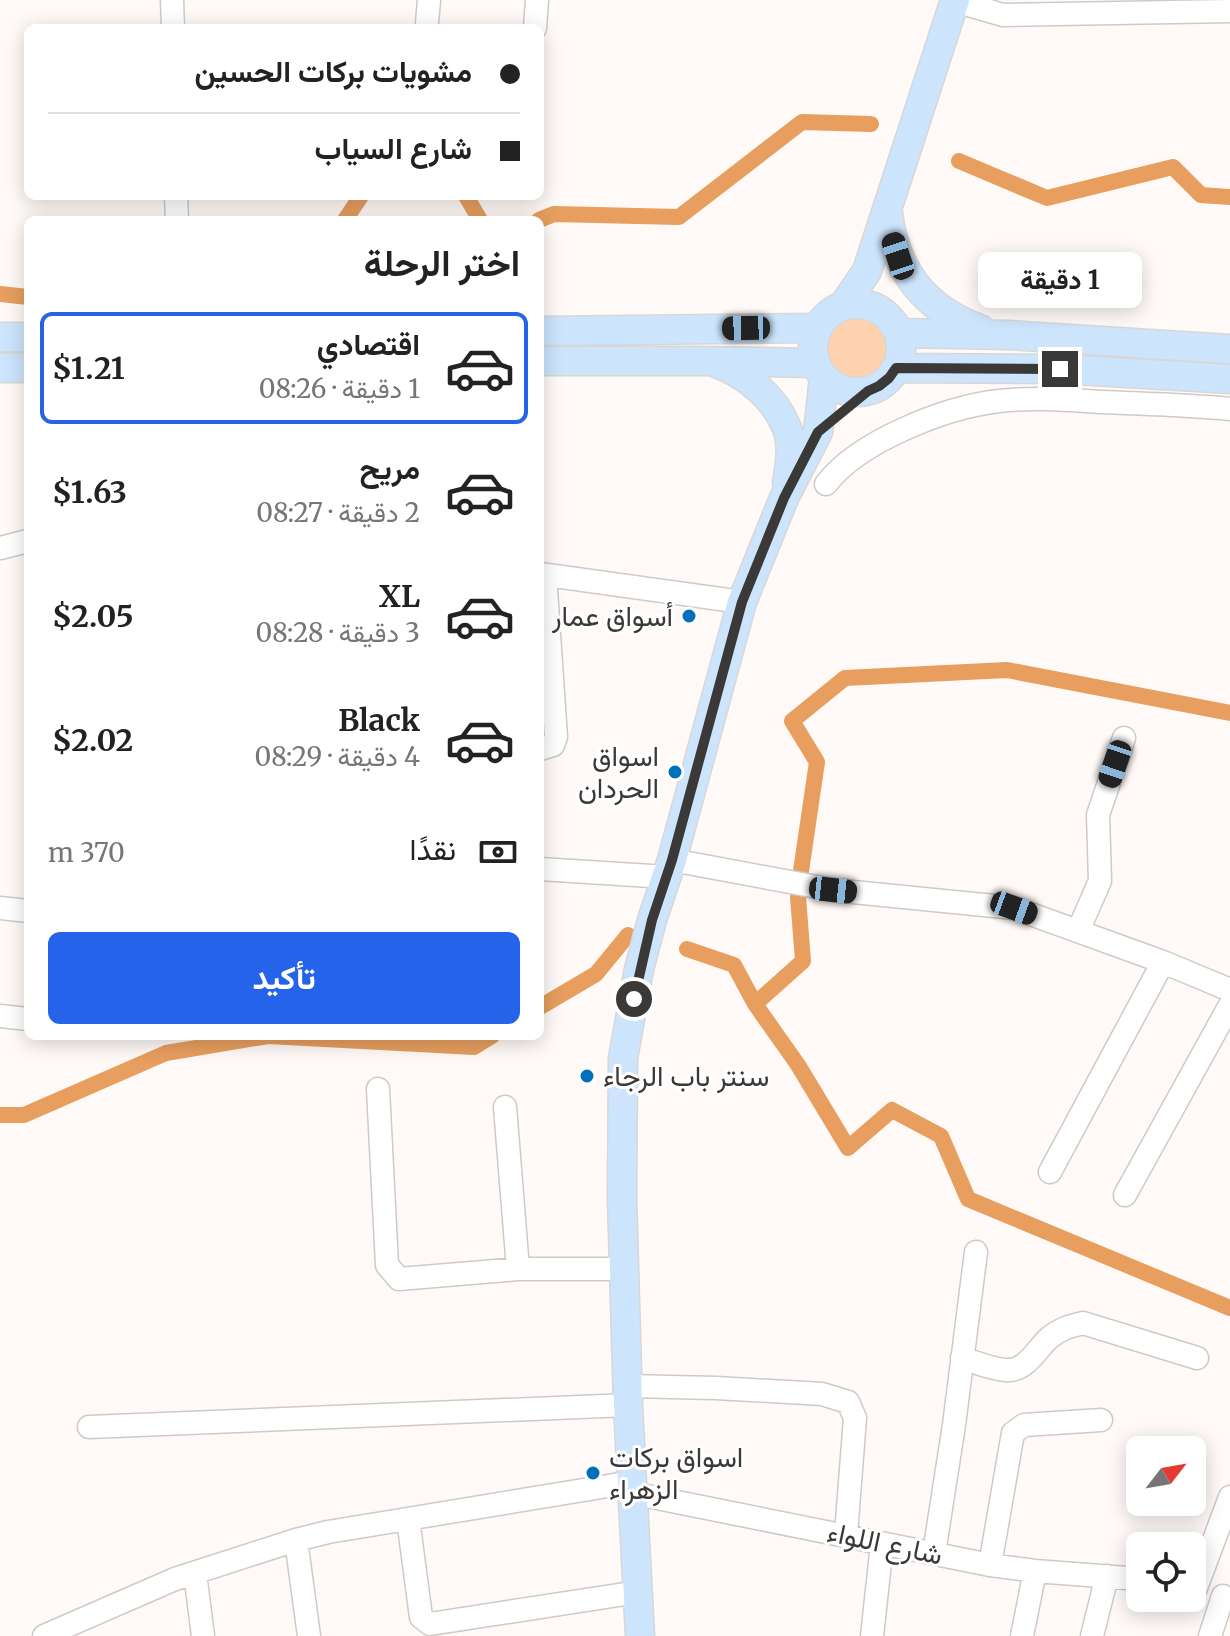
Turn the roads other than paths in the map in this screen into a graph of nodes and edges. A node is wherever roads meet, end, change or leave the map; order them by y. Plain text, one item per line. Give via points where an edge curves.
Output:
1 (172, 0) edge
2 (429, 0) edge
3 (537, 0) edge
4 (955, 0) edge
5 (1230, 11) edge
6 (427, 23) dead end
7 (173, 24) edge
8 (535, 24) edge
9 (887, 209) junction
10 (867, 271) junction
11 (843, 306) junction
12 (877, 308) junction
13 (817, 328) junction
14 (544, 331) edge
15 (899, 333) junction
16 (1009, 335) junction
17 (0, 337) edge
18 (24, 337) edge
19 (1230, 349) edge
20 (544, 361) edge
21 (711, 361) junction
22 (0, 368) edge
23 (24, 368) edge
24 (896, 368) junction
25 (820, 370) junction
26 (1230, 379) edge
27 (868, 391) junction
28 (1230, 409) edge
29 (818, 432) junction
30 (826, 484) dead end
31 (784, 498) junction
32 (24, 542) edge
33 (0, 548) edge
34 (544, 574) edge
35 (544, 597) edge
36 (742, 602) junction
37 (1124, 738) dead end
38 (544, 748) edge
39 (544, 869) edge
40 (669, 869) junction
41 (0, 908) edge
42 (24, 911) edge
43 (1078, 931) junction
44 (1163, 962) junction
45 (1230, 990) edge
46 (1230, 1005) edge
47 (0, 1016) edge
48 (24, 1019) edge
49 (378, 1089) dead end
50 (505, 1107) dead end
51 (1050, 1172) dead end
52 (1125, 1195) dead end
53 (976, 1252) dead end
54 (518, 1269) junction
55 (624, 1269) junction
56 (962, 1358) junction
57 (1197, 1358) dead end
58 (628, 1396) junction
59 (1101, 1420) dead end
60 (89, 1427) dead end
61 (632, 1488) junction
62 (1230, 1497) edge
63 (408, 1519) junction
64 (846, 1534) junction
65 (296, 1540) junction
66 (882, 1544) junction
67 (934, 1553) junction
68 (1206, 1558) edge
69 (990, 1565) junction
70 (1035, 1571) junction
71 (195, 1573) junction
72 (1107, 1576) junction
73 (1126, 1578) edge
74 (638, 1592) junction
75 (1206, 1592) edge
76 (1226, 1598) edge
77 (94, 1626) edge
78 (44, 1636) edge
79 (203, 1636) edge
80 (309, 1636) edge
81 (640, 1636) edge
82 (872, 1636) edge
83 (1022, 1636) edge
84 (1092, 1636) edge
85 (1210, 1636) edge

1 - 7 street
2 - 6 street
3 - 8 street
4 - 5 street via 1003,15
4 - 9 main road
9 - 10 main road
9 - 16 main road via 898,256 924,295 963,323
10 - 11 main road
10 - 12 main road
11 - 12 main road
11 - 13 main road
12 - 15 main road
13 - 14 main road
13 - 25 main road via 813,346
15 - 16 main road
15 - 24 main road
16 - 19 main road
17 - 18 main road
20 - 21 main road
21 - 25 main road
21 - 31 main road via 755,385 787,427 791,458
22 - 23 main road
24 - 26 main road via 1060,369
24 - 27 main road
25 - 27 main road via 844,390
25 - 29 main road
27 - 29 main road
28 - 30 street via 997,401 895,433 857,456
29 - 31 main road
31 - 36 main road
32 - 33 street
34 - 36 street
35 - 38 street via 556,737
36 - 40 main road
37 - 43 street via 1098,815 1100,881
39 - 40 street
40 - 43 street via 1014,908
40 - 55 main road via 639,969 623,1058
41 - 42 street
43 - 44 street
44 - 45 street
44 - 51 street
46 - 52 street
47 - 48 street
49 - 54 street via 387,1265 399,1279
50 - 54 street
53 - 56 street
54 - 55 street
55 - 58 main road
56 - 57 street via 1007,1371 1028,1362 1064,1327 1083,1323
56 - 67 street
58 - 60 street
58 - 61 main road
58 - 64 street via 716,1388 822,1394 848,1402 855,1418
59 - 69 street via 1024,1425 1013,1433
61 - 63 street
61 - 64 street, شارع اللواء
61 - 74 main road
62 - 68 street
63 - 65 street
63 - 74 street via 421,1617 430,1624
64 - 66 street, شارع اللواء
65 - 71 street
65 - 80 street
66 - 67 street, شارع اللواء
66 - 82 street
67 - 69 street, شارع اللواء
69 - 70 street, شارع اللواء
70 - 72 street, شارع اللواء
70 - 83 street
71 - 77 street
71 - 79 street
72 - 73 street, شارع اللواء
72 - 84 street
74 - 81 main road
75 - 76 street
76 - 85 street
77 - 78 street

